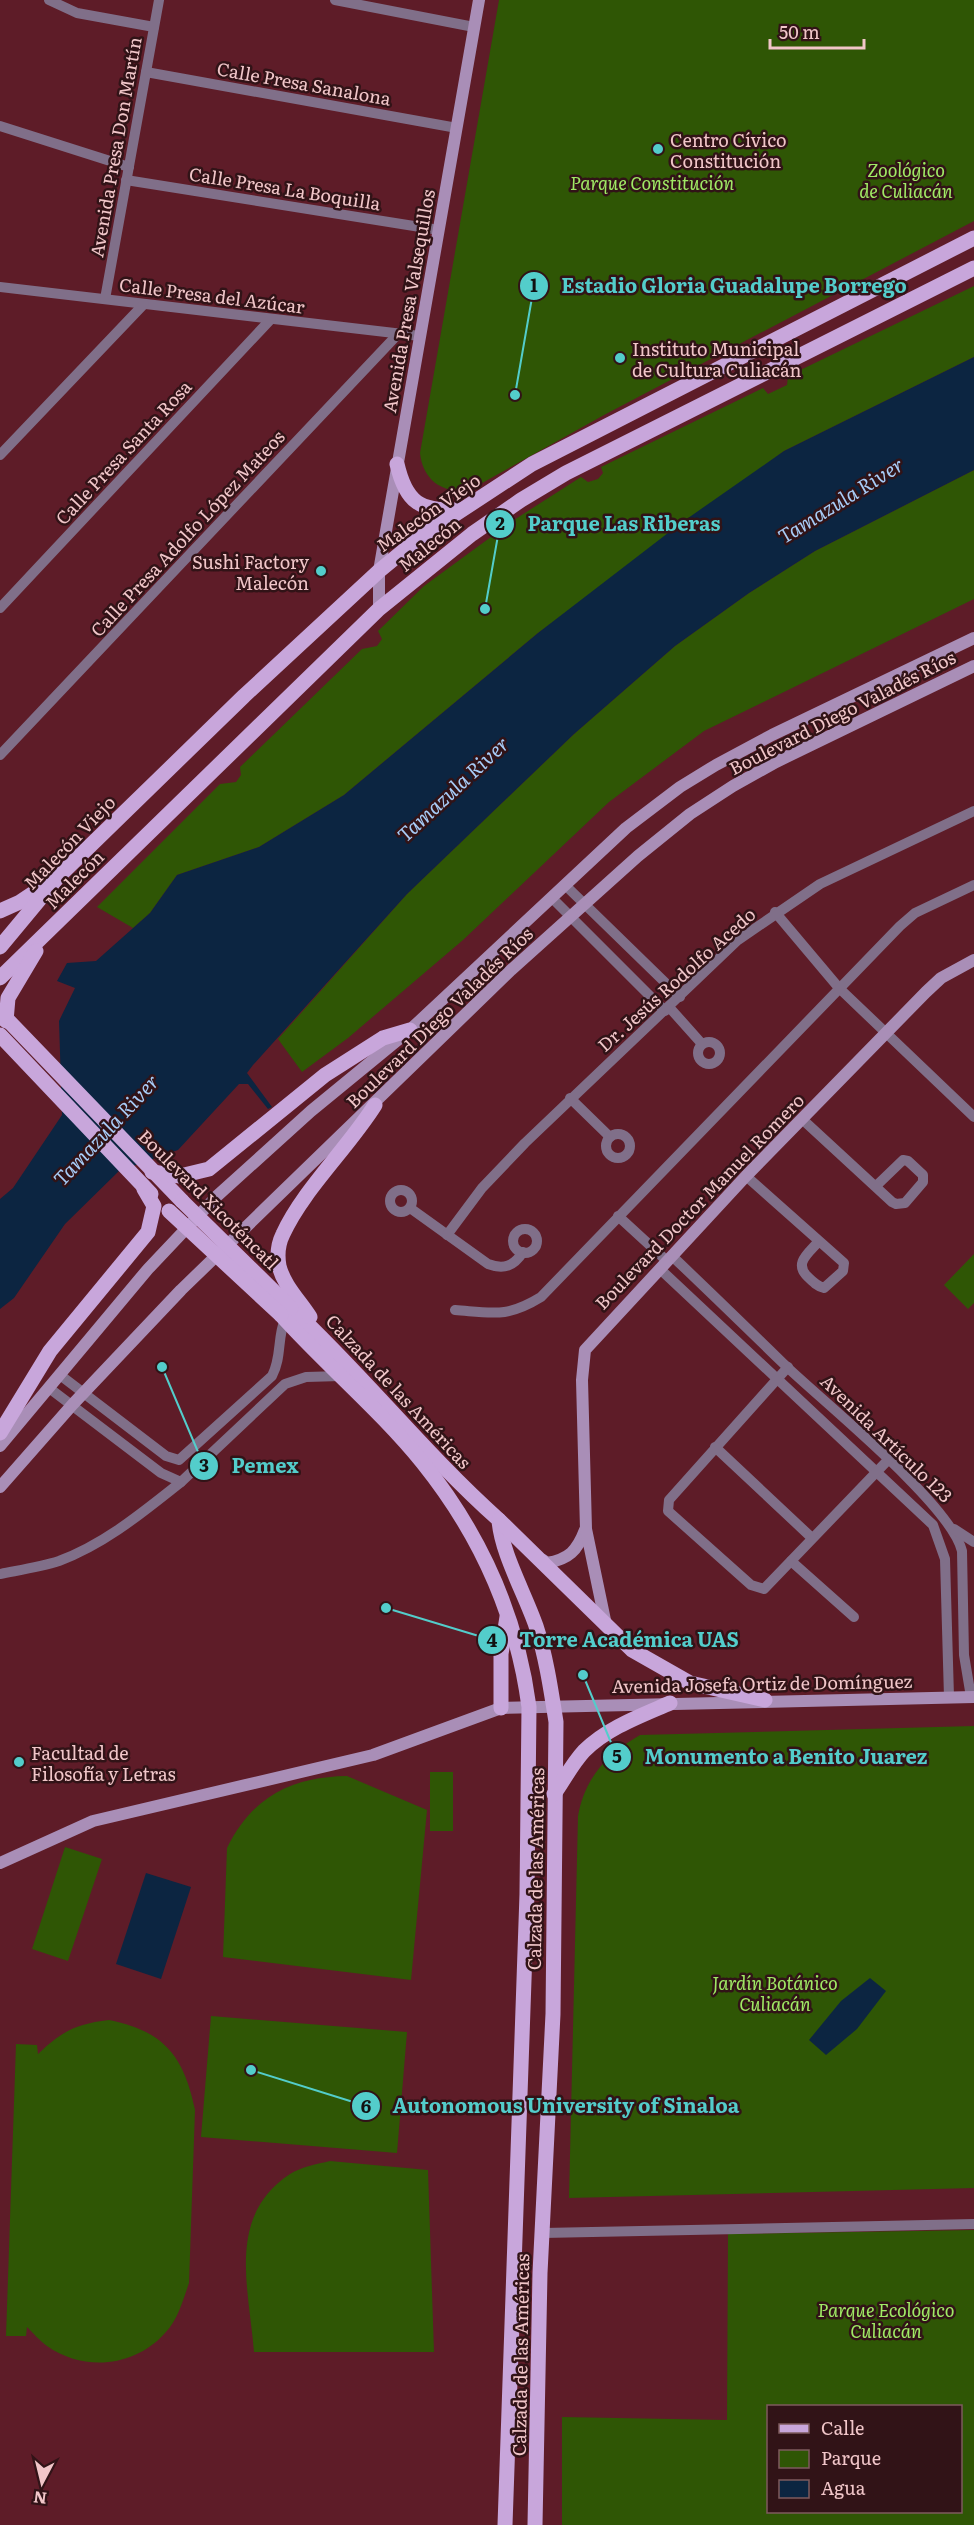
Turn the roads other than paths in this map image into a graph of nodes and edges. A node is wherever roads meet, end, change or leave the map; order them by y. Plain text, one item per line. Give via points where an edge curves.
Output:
1 (49, 0) edge
2 (159, 0) edge
3 (335, 0) edge
4 (479, 0) edge
5 (154, 27) junction
6 (474, 27) junction
7 (146, 72) junction
8 (0, 126) edge
9 (457, 128) junction
10 (129, 167) junction
11 (126, 180) junction
12 (439, 230) junction
13 (974, 238) edge
14 (974, 268) edge
15 (1, 289) edge
16 (105, 300) junction
17 (144, 304) junction
18 (271, 319) junction
19 (399, 333) junction
20 (420, 336) junction
21 (0, 455) edge
22 (397, 464) junction
23 (459, 510) junction
24 (379, 571) junction
25 (0, 608) edge
26 (379, 609) junction
27 (974, 638) edge
28 (974, 666) edge
29 (0, 754) edge
30 (974, 811) edge
31 (59, 876) junction
32 (974, 885) edge
33 (566, 886) junction
34 (553, 899) junction
35 (583, 903) junction
36 (0, 910) edge
37 (775, 912) junction
38 (570, 916) junction
39 (40, 941) junction
40 (0, 946) edge
41 (974, 960) edge
42 (0, 978) edge
43 (839, 988) junction
44 (680, 996) junction
45 (667, 1009) junction
46 (4, 1024) edge
47 (410, 1030) junction
48 (887, 1032) junction
49 (702, 1044) dead end
50 (570, 1098) junction
51 (375, 1105) junction
52 (974, 1117) edge
53 (802, 1119) junction
54 (610, 1137) dead end
55 (152, 1172) junction
56 (746, 1176) junction
57 (876, 1186) junction
58 (144, 1189) junction
59 (410, 1208) dead end
60 (618, 1216) junction
61 (447, 1235) junction
62 (819, 1241) junction
63 (523, 1252) dead end
64 (666, 1262) junction
65 (455, 1310) dead end
66 (286, 1314) junction
67 (326, 1341) junction
68 (788, 1367) junction
69 (60, 1375) junction
70 (341, 1376) junction
71 (776, 1380) junction
72 (49, 1388) junction
73 (83, 1392) junction
74 (73, 1404) junction
75 (0, 1432) edge
76 (0, 1446) edge
77 (715, 1447) junction
78 (888, 1460) junction
79 (876, 1472) junction
80 (181, 1482) junction
81 (0, 1487) edge
82 (499, 1520) junction
83 (953, 1528) junction
84 (586, 1529) junction
85 (812, 1538) junction
86 (974, 1542) edge
87 (543, 1560) junction
88 (791, 1561) junction
89 (0, 1574) edge
90 (974, 1577) edge
91 (964, 1582) junction
92 (507, 1614) junction
93 (854, 1617) dead end
94 (606, 1626) junction
95 (949, 1697) junction
96 (972, 1697) edge
97 (765, 1700) junction
98 (670, 1703) junction
99 (554, 1705) junction
100 (529, 1707) junction
101 (501, 1708) junction
102 (555, 1794) junction
103 (0, 1863) edge
104 (974, 2224) edge
105 (543, 2233) junction
106 (505, 2525) edge
107 (535, 2525) edge

1 - 5 street via 77,13
2 - 5 street, Avenida Presa Don Martín
3 - 6 street
4 - 6 main road, Avenida Presa Valsequillos
5 - 7 street, Avenida Presa Don Martín
6 - 9 main road, Avenida Presa Valsequillos
7 - 9 street, Calle Presa Sanalona
7 - 10 street, Avenida Presa Don Martín
8 - 10 street
9 - 12 main road, Avenida Presa Valsequillos
10 - 11 street, Avenida Presa Don Martín
11 - 12 street, Calle Presa La Boquilla
11 - 16 street, Avenida Presa Don Martín
12 - 20 main road, Avenida Presa Valsequillos
13 - 23 main road, Malecón Viejo via 585,436
14 - 26 main road, Malecón via 566,473 472,534
15 - 16 street, Calle Presa del Azúcar
16 - 17 street, Calle Presa del Azúcar
17 - 18 street, Calle Presa del Azúcar
17 - 21 street
18 - 19 street, Calle Presa del Azúcar
18 - 25 street, Calle Presa Santa Rosa
19 - 20 street, Calle Presa del Azúcar
19 - 29 street, Calle Presa Adolfo López Mateos
20 - 22 main road, Avenida Presa Valsequillos
22 - 23 main road via 404,487 417,502 432,509
22 - 24 main road, Avenida Presa Valsequillos
23 - 24 main road, Malecón Viejo
24 - 26 main road, Avenida Presa Valsequillos
24 - 31 main road, Malecón Viejo
26 - 39 main road, Malecón
27 - 33 main road, Boulevard Diego Valadés Ríos via 716,765 626,828
28 - 35 main road, Boulevard Diego Valadés Ríos via 733,786 661,837
30 - 37 street, Dr. Jesús Rodolfo Acedo via 820,884
31 - 36 main road via 20,902
31 - 40 main road, Malecón Viejo
32 - 43 street via 915,914
33 - 34 main road, Boulevard Diego Valadés Ríos
33 - 35 street
34 - 38 street
34 - 47 main road, Boulevard Diego Valadés Ríos
35 - 38 main road, Boulevard Diego Valadés Ríos
35 - 44 street
37 - 43 street
37 - 44 street, Dr. Jesús Rodolfo Acedo via 738,940
38 - 45 street
38 - 51 main road, Boulevard Diego Valadés Ríos
39 - 42 main road, Malecón
39 - 46 main road via 8,998
41 - 48 main road, Boulevard Doctor Manuel Romero via 941,978
43 - 48 street
43 - 60 street
44 - 45 street, Dr. Jesús Rodolfo Acedo
45 - 49 street
45 - 50 street, Dr. Jesús Rodolfo Acedo
46 - 55 main road, Boulevard Xicoténcatl
46 - 58 main road, Boulevard Xicoténcatl
47 - 55 main road via 383,1038 343,1062 209,1169 180,1176
47 - 69 main road, Boulevard Diego Valadés Ríos via 311,1111 217,1196 148,1269
48 - 52 street
48 - 53 main road, Boulevard Doctor Manuel Romero
50 - 54 street
50 - 61 street, Dr. Jesús Rodolfo Acedo via 482,1188
51 - 67 main road via 282,1235 279,1262 285,1281
51 - 73 main road, Boulevard Diego Valadés Ríos via 181,1290
53 - 56 main road, Boulevard Doctor Manuel Romero
53 - 57 street
55 - 66 main road, Boulevard Xicoténcatl, bridge
56 - 62 street
56 - 64 main road, Boulevard Doctor Manuel Romero
57 - 57 street via 900,1205 923,1182 921,1172 908,1161 900,1162
58 - 66 main road, Boulevard Xicoténcatl, bridge
58 - 75 main road via 154,1206 148,1232 50,1350
59 - 61 street
60 - 64 street
60 - 65 street via 541,1297 528,1305 503,1314
61 - 63 street via 495,1267 513,1264
62 - 62 street via 800,1266 817,1286 824,1288 843,1271 844,1263
64 - 68 street, Avenida Artículo 123
64 - 71 street, Avenida Artículo 123
64 - 84 main road, Boulevard Doctor Manuel Romero via 585,1350 582,1380
66 - 67 main road, Calzada de las Américas
66 - 70 main road, Calzada de las Américas
66 - 73 street via 272,1376 179,1460 166,1456
67 - 82 main road, Calzada de las Américas
68 - 71 street
68 - 78 street, Avenida Artículo 123
69 - 72 main road, Boulevard Diego Valadés Ríos
69 - 73 street
70 - 80 street via 306,1377 285,1384
70 - 92 main road, Calzada de las Américas via 422,1462 450,1500 485,1557
71 - 77 street
71 - 79 street, Avenida Artículo 123
72 - 74 street
72 - 76 main road, Boulevard Diego Valadés Ríos
73 - 74 main road, Boulevard Diego Valadés Ríos
74 - 80 street via 161,1473
74 - 81 main road, Boulevard Diego Valadés Ríos
77 - 85 street
77 - 88 street via 669,1500 668,1512 757,1589 770,1585
78 - 79 street
78 - 83 street, Avenida Artículo 123
79 - 85 street
79 - 95 street, Avenida Artículo 123 via 933,1525 943,1547
80 - 89 street via 136,1518 87,1549 58,1561
82 - 87 main road
82 - 99 main road, Calzada de las Américas via 500,1539 537,1629
83 - 86 street
83 - 91 street, Avenida Artículo 123 via 962,1551
84 - 87 main road via 572,1554 562,1560
84 - 94 main road, Boulevard Doctor Manuel Romero
85 - 88 street
87 - 94 main road
88 - 93 street
90 - 91 street
91 - 96 street, Avenida Artículo 123 via 964,1655
92 - 100 main road, Calzada de las Américas via 519,1648
92 - 101 main road via 501,1654
94 - 97 main road via 632,1650 673,1675 711,1689
95 - 96 main road, Avenida Josefa Ortiz de Domínguez
95 - 97 main road, Avenida Josefa Ortiz de Domínguez
97 - 98 main road, Avenida Josefa Ortiz de Domínguez
98 - 99 main road, Avenida Josefa Ortiz de Domínguez
98 - 102 main road via 618,1726 592,1743
99 - 100 main road, Avenida Josefa Ortiz de Domínguez
99 - 102 main road, Calzada de las Américas
100 - 101 main road, Avenida Josefa Ortiz de Domínguez
100 - 106 main road, Calzada de las Américas via 527,1894
101 - 103 main road, Avenida Josefa Ortiz de Domínguez via 373,1755 93,1821
102 - 105 main road, Calzada de las Américas via 553,2014
104 - 105 street
105 - 107 main road, Calzada de las Américas

